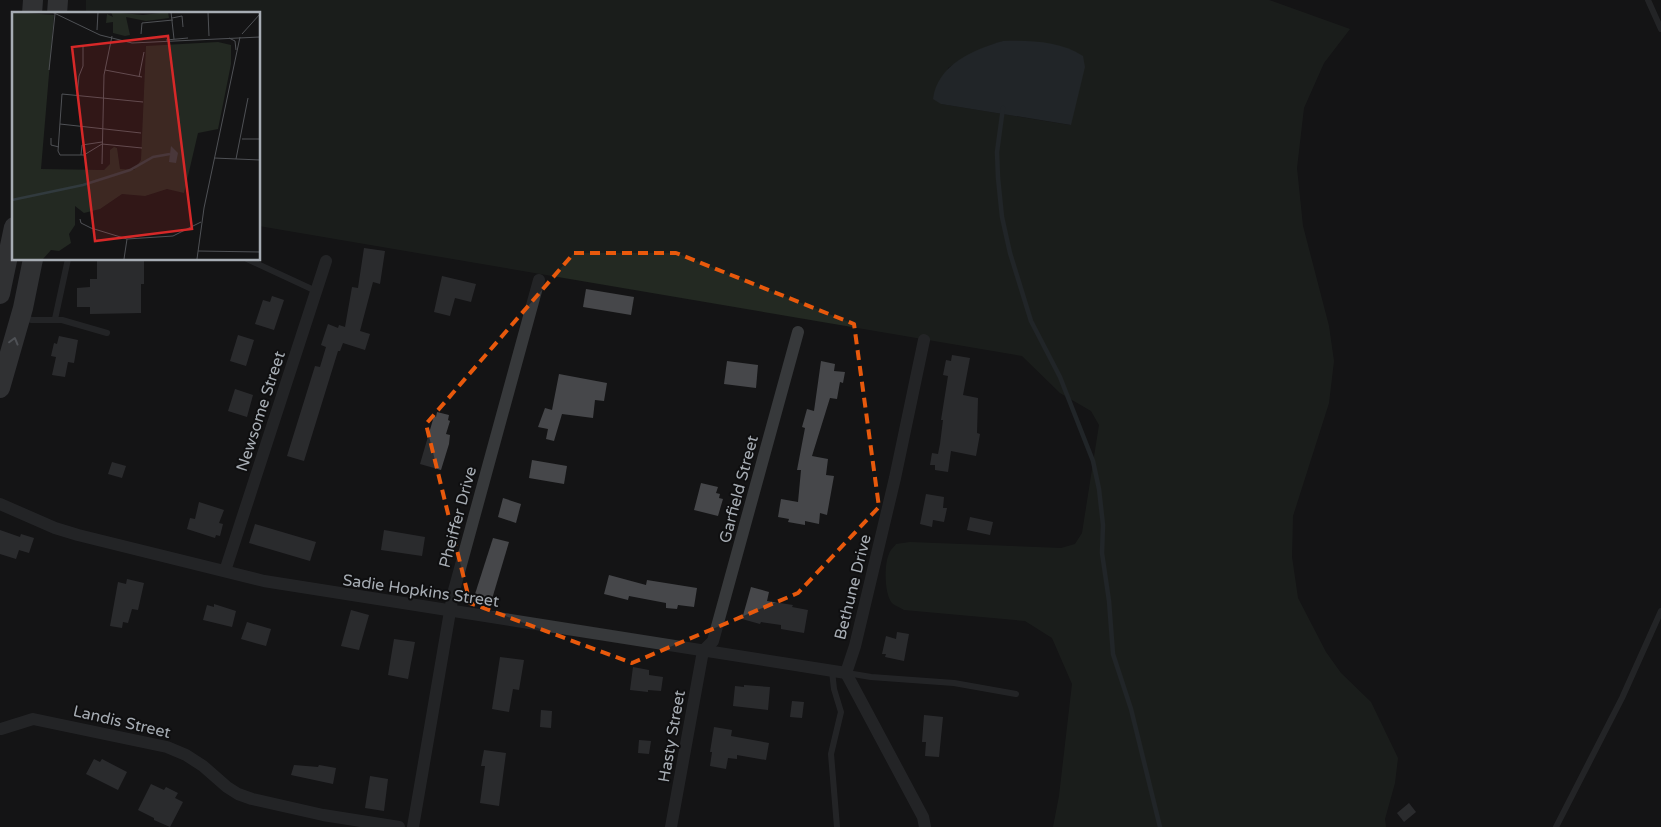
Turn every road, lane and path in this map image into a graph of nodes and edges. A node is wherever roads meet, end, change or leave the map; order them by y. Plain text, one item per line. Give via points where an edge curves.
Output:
1 (1648, 0) edge
2 (1661, 29) edge
3 (12, 237) edge
4 (33, 260) edge
5 (68, 260) edge
6 (249, 260) edge
7 (326, 260) dead end
8 (539, 280) dead end
9 (316, 291) junction
10 (0, 294) edge
11 (20, 317) junction
12 (55, 319) junction
13 (798, 332) dead end
14 (107, 333) dead end
15 (924, 340) dead end
16 (0, 388) edge
17 (0, 504) edge
18 (225, 572) junction
19 (449, 609) junction
20 (1661, 611) edge
21 (703, 651) junction
22 (832, 671) junction
23 (846, 673) junction
24 (1016, 694) dead end
25 (1, 729) edge
26 (399, 827) edge
27 (413, 827) edge
28 (671, 827) edge
29 (838, 827) edge
30 (925, 827) edge
31 (1556, 827) edge

1 - 2 lane
3 - 10 main road
4 - 11 main road
5 - 12 lane
6 - 9 lane
7 - 9 street, Newsome Street
8 - 19 street, Pheiffer Drive
9 - 18 street, Newsome Street
11 - 12 lane
16 -> 11 main road
12 - 14 lane
13 - 21 street, Garfield Street via 714,641
15 - 23 street, Bethune Drive via 895,478
17 - 18 street, Sadie Hopkins Street via 78,535
18 - 19 street, Sadie Hopkins Street via 312,590
19 - 21 street, Sadie Hopkins Street
19 - 27 street, Pheiffer Drive
20 - 31 lane via 1622,698
21 - 22 street, Sadie Hopkins Street
21 - 28 street, Hasty Street
22 - 23 street, Sadie Hopkins Street
22 - 29 lane via 841,712 830,754
23 - 24 lane via 954,683
23 - 30 street via 923,817
25 - 26 street, Landis Street via 33,719 167,747 186,755 227,787 252,799

